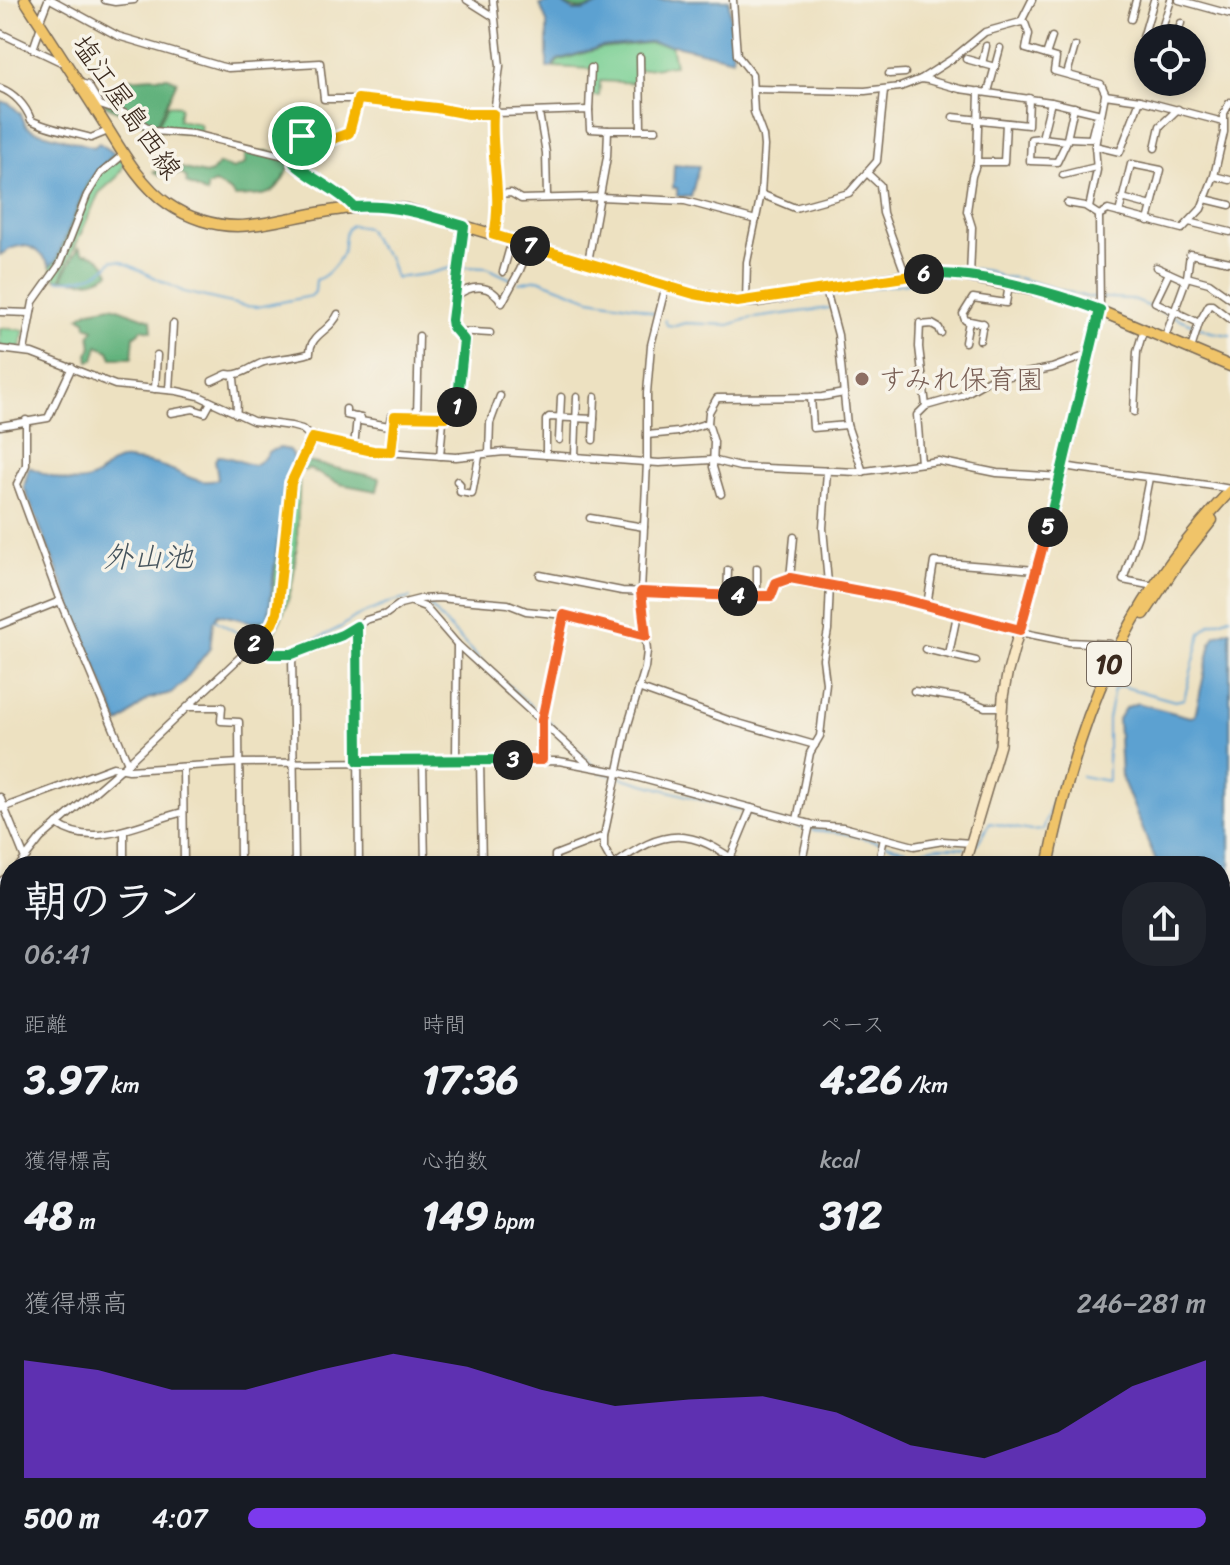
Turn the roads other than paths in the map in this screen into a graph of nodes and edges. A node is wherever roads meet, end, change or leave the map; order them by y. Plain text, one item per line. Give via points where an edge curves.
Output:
1 (25, 0) edge
2 (50, 0) edge
3 (105, 0) edge
4 (134, 0) edge
5 (467, 0) edge
6 (493, 0) edge
7 (733, 0) edge
8 (1032, 0) edge
9 (1136, 0) edge
10 (1154, 0) edge
11 (1171, 0) edge
12 (1179, 0) edge
13 (1230, 14) edge
14 (494, 17) junction
15 (1131, 19) dead end
16 (1021, 22) junction
17 (40, 24) junction
18 (1147, 24) edge
19 (1163, 24) edge
20 (0, 33) edge
21 (1052, 37) dead end
22 (986, 46) dead end
23 (1075, 46) dead end
24 (1000, 48) dead end
25 (33, 49) junction
26 (1046, 55) junction
27 (640, 57) dead end
28 (966, 59) dead end
29 (982, 64) junction
30 (66, 65) junction
31 (995, 67) junction
32 (591, 68) dead end
33 (905, 73) dead end
34 (1067, 74) junction
35 (921, 79) junction
36 (78, 83) junction
37 (0, 88) edge
38 (894, 88) junction
39 (754, 89) junction
40 (884, 90) junction
41 (979, 91) junction
42 (988, 92) junction
43 (1106, 95) junction
44 (1029, 98) junction
45 (358, 99) junction
46 (1140, 100) junction
47 (1051, 102) junction
48 (1230, 102) edge
49 (1074, 107) junction
50 (1178, 109) junction
51 (589, 110) junction
52 (539, 113) junction
53 (493, 114) junction
54 (1099, 114) junction
55 (953, 117) dead end
56 (978, 120) junction
57 (1223, 122) junction
58 (1006, 123) junction
59 (641, 129) junction
60 (608, 130) junction
61 (656, 130) dead end
62 (109, 131) junction
63 (1042, 138) junction
64 (1067, 140) junction
65 (1226, 142) edge
66 (1095, 146) junction
67 (1155, 148) dead end
68 (124, 154) junction
69 (977, 162) junction
70 (294, 163) junction
71 (1096, 167) junction
72 (868, 174) junction
73 (1063, 175) dead end
74 (1214, 176) junction
75 (1230, 180) edge
76 (499, 194) junction
77 (761, 194) junction
78 (547, 196) junction
79 (600, 197) junction
80 (1122, 198) junction
81 (1205, 199) junction
82 (1067, 203) dead end
83 (1230, 205) edge
84 (1152, 206) junction
85 (354, 207) junction
86 (1089, 208) junction
87 (1119, 213) junction
88 (1099, 215) junction
89 (756, 220) junction
90 (1148, 221) junction
91 (1189, 222) junction
92 (464, 226) junction
93 (1230, 232) edge
94 (494, 235) junction
95 (512, 240) junction
96 (530, 245) junction
97 (588, 262) junction
98 (1230, 262) edge
99 (1156, 267) dead end
100 (503, 272) dead end
101 (972, 273) junction
102 (1169, 273) junction
103 (906, 276) junction
104 (1186, 278) junction
105 (666, 285) junction
106 (1009, 285) junction
107 (826, 290) junction
108 (455, 297) junction
109 (973, 298) junction
110 (1230, 298) edge
111 (746, 302) junction
112 (1099, 302) junction
113 (0, 312) edge
114 (30, 313) junction
115 (1172, 313) junction
116 (338, 314) dead end
117 (1230, 319) edge
118 (969, 321) junction
119 (173, 324) dead end
120 (1199, 325) junction
121 (1144, 328) junction
122 (456, 331) junction
123 (490, 333) dead end
124 (941, 333) dead end
125 (419, 336) dead end
126 (1165, 337) junction
127 (980, 340) dead end
128 (965, 342) dead end
129 (0, 349) edge
130 (1191, 349) junction
131 (24, 351) junction
132 (1090, 354) junction
133 (157, 355) dead end
134 (1230, 366) edge
135 (72, 367) junction
136 (234, 376) junction
137 (212, 381) dead end
138 (155, 389) junction
139 (169, 390) junction
140 (844, 393) junction
141 (500, 396) dead end
142 (561, 397) dead end
143 (577, 397) dead end
144 (595, 397) dead end
145 (811, 397) junction
146 (211, 402) junction
147 (926, 406) junction
148 (346, 409) dead end
149 (1134, 412) dead end
150 (171, 413) dead end
151 (236, 414) junction
152 (417, 415) junction
153 (395, 416) junction
154 (446, 417) junction
155 (560, 417) junction
156 (360, 418) junction
157 (576, 418) junction
158 (594, 419) junction
159 (26, 420) junction
160 (708, 423) junction
161 (847, 425) junction
162 (0, 426) edge
163 (647, 435) junction
164 (312, 438) junction
165 (559, 440) dead end
166 (593, 440) dead end
167 (354, 447) junction
168 (391, 452) junction
169 (489, 453) junction
170 (546, 455) junction
171 (440, 456) junction
172 (575, 456) junction
173 (479, 457) junction
174 (712, 460) junction
175 (647, 462) junction
176 (921, 463) junction
177 (1064, 466) junction
178 (827, 471) junction
179 (863, 472) junction
180 (1061, 477) junction
181 (1149, 478) junction
182 (457, 481) dead end
183 (1230, 490) edge
184 (721, 494) dead end
185 (1230, 501) edge
186 (590, 518) dead end
187 (644, 527) junction
188 (794, 537) dead end
189 (757, 568) dead end
190 (728, 570) dead end
191 (1036, 570) junction
192 (540, 575) dead end
193 (790, 578) junction
194 (829, 584) junction
195 (1154, 586) junction
196 (641, 592) junction
197 (727, 596) junction
198 (757, 597) junction
199 (60, 601) junction
200 (412, 602) junction
201 (927, 605) junction
202 (564, 615) junction
203 (957, 615) junction
204 (0, 625) edge
205 (357, 626) junction
206 (1020, 631) junction
207 (646, 636) junction
208 (457, 644) junction
209 (253, 645) junction
210 (925, 649) dead end
211 (1117, 649) junction
212 (292, 654) junction
213 (949, 654) junction
214 (976, 661) dead end
215 (638, 688) junction
216 (914, 691) dead end
217 (188, 707) junction
218 (1002, 707) junction
219 (542, 720) junction
220 (815, 745) junction
221 (456, 760) junction
222 (480, 760) junction
223 (542, 760) junction
224 (358, 761) junction
225 (423, 761) junction
226 (294, 762) junction
227 (128, 763) junction
228 (239, 763) junction
229 (121, 767) junction
230 (183, 767) junction
231 (590, 767) junction
232 (617, 772) junction
233 (0, 797) edge
234 (2, 808) edge
235 (751, 808) junction
236 (183, 812) junction
237 (797, 820) junction
238 (57, 824) junction
239 (810, 824) junction
240 (124, 831) junction
241 (604, 836) junction
242 (884, 838) junction
243 (971, 843) junction
244 (24, 856) joint
245 (124, 856) edge
246 (184, 856) edge
247 (240, 856) edge
248 (295, 856) edge
249 (359, 856) edge
250 (425, 856) edge
251 (482, 856) edge
252 (555, 856) edge
253 (608, 856) edge
254 (628, 856) edge
255 (728, 856) edge
256 (732, 856) edge
257 (803, 856) edge
258 (880, 856) edge
259 (967, 856) edge
260 (1050, 856) edge
261 (1057, 856) edge

1 - 17 main road, 塩江屋島西線
2 - 17 street
2 - 45 street via 118,36 228,68 320,63 324,99
3 - 4 street
5 - 14 street
6 - 14 street
7 - 39 street via 737,55 752,74
8 - 16 street
9 - 15 street
10 - 18 street
11 - 19 street
12 - 13 street
14 - 53 street via 500,66
16 - 26 street via 1029,34 1026,49
16 - 35 street via 992,28
17 - 25 street
17 - 30 main road, 塩江屋島西線
20 - 25 street
21 - 26 street
22 - 29 street
23 - 34 street
24 - 31 street
25 - 30 street
26 - 34 street via 1056,58 1054,71
27 - 59 street
28 - 29 street
29 - 31 street
30 - 36 main road, 塩江屋島西線
31 - 42 street
32 - 51 street
33 - 38 street via 891,74
34 - 43 street via 1101,84
35 - 38 street
35 - 41 street
36 - 62 main road, 塩江屋島西線
36 - 70 street via 88,85 100,105 154,131 275,152
37 - 62 street via 44,127 91,138
38 - 40 street
39 - 40 street
39 - 77 street via 764,146
40 - 72 street via 879,154
41 - 42 street
41 - 56 street
42 - 44 street
43 - 46 street
43 - 54 street
44 - 47 street
44 - 58 street via 1028,125
45 - 53 street
45 - 70 street via 349,133 333,139 302,136
46 - 50 street
46 - 66 street via 1120,152
47 - 49 street
47 - 63 street
48 - 57 street
49 - 54 street
49 - 64 street
50 - 57 street
50 - 67 street via 1160,126
51 - 52 street
51 - 60 street via 590,129
52 - 53 street
52 - 78 street
53 - 76 street
54 - 64 street via 1091,139
54 - 66 street
55 - 56 street
56 - 58 street
56 - 69 street
57 - 65 street
58 - 69 street via 1004,162
59 - 60 street
59 - 61 street
60 - 79 street
62 - 68 main road, 塩江屋島西線
63 - 64 street
63 - 64 street via 1031,139 1030,161 1057,162
65 - 74 street
66 - 71 street
68 - 85 main road, 塩江屋島西線 via 168,204 213,224 261,224
68 - 114 street via 94,181 60,264 39,290
69 - 101 street via 967,211
70 - 85 street
71 - 73 street
71 - 86 street
72 - 77 street via 849,193 801,207
72 - 103 street via 880,185 883,213
74 - 75 street
74 - 81 street
76 - 78 street via 521,199
76 - 94 street
77 - 89 street
78 - 79 street
79 - 89 street via 685,201
79 - 97 street
80 - 84 street
80 - 84 street via 1131,164 1161,170
80 - 87 street
81 - 83 street
81 - 91 street
82 - 86 street
84 - 90 street
85 - 92 main road, 塩江屋島西線 via 407,209
86 - 88 street
87 - 88 street via 1104,210
87 - 90 street
88 - 112 street
89 - 111 street
90 - 91 street via 1176,229
91 - 93 street
92 - 94 main road, 塩江屋島西線
92 - 108 street
94 - 95 main road, 塩江屋島西線
95 - 96 main road, 塩江屋島西線
95 - 100 street
96 - 97 main road, 塩江屋島西線
96 - 108 street via 502,303 482,287
97 - 105 main road, 塩江屋島西線
98 - 104 street via 1190,254
99 - 102 street
101 - 103 main road, 塩江屋島西線
101 - 106 main road, 塩江屋島西線
101 - 109 street
102 - 104 street
102 - 115 street via 1155,302
103 - 107 main road, 塩江屋島西線
104 - 110 street via 1209,283
104 - 115 street
105 - 111 main road, 塩江屋島西線
105 - 163 street via 651,345
106 - 109 street via 1006,303
106 - 112 main road, 塩江屋島西線
107 - 111 main road, 塩江屋島西線
107 - 140 street via 838,335
108 - 122 street
109 - 118 street via 963,314
112 - 121 main road, 塩江屋島西線
112 - 132 street
113 - 114 street
114 - 131 street
115 - 120 street
115 - 126 street
116 - 136 street via 332,326 315,337 310,353 266,361
117 - 120 street via 1209,305
118 - 127 street via 984,324
118 - 128 street
119 - 139 street
120 - 130 street
121 - 126 main road, 塩江屋島西線
121 - 149 street via 1137,352
122 - 123 street
122 - 154 street via 464,340 459,401
124 - 147 street via 932,324 920,324
125 - 152 street
126 - 130 main road, 塩江屋島西線
129 - 131 street
130 - 134 main road, 塩江屋島西線
131 - 135 street
132 - 147 street via 1052,368 989,380 961,396
132 - 177 street
133 - 138 street
135 - 138 street via 115,385
135 - 159 street via 48,418
136 - 137 street
136 - 151 street
138 - 139 street
139 - 146 street
140 - 145 street
140 - 161 street
141 - 169 street via 490,423
142 - 155 street
143 - 157 street
144 - 158 street
145 - 160 street via 717,398
145 - 161 street via 813,428
146 - 150 street via 205,413
146 - 151 street
147 - 176 street via 917,415
148 - 156 street via 346,415
151 - 164 street via 302,429
152 - 153 street
152 - 154 street
153 - 156 street via 389,426
153 - 168 street
154 - 171 street
155 - 157 street
155 - 165 street
155 - 170 street via 546,420
156 - 167 street
157 - 158 street
157 - 172 street
158 - 166 street
159 - 162 street
159 - 199 street via 26,465 17,484
160 - 163 street
160 - 174 street
161 - 179 street
163 - 175 street
164 - 167 street
164 - 209 street via 291,483 277,613
167 - 168 street
168 - 171 street
169 - 170 street
169 - 173 street
170 - 172 street
171 - 173 street
172 - 175 street
173 - 182 street via 472,494 460,492
174 - 175 street
174 - 178 street
174 - 184 street
175 - 187 street
176 - 179 street
176 - 180 street
177 - 180 street
177 - 181 street
178 - 179 street
178 - 194 street via 823,528
180 - 191 street
181 - 183 street
181 - 195 street via 1123,580
183 - 195 main road, 10
185 - 261 main road, 10 via 1177,564 1114,668 1076,771
186 - 187 street
187 - 196 street
188 - 193 street
189 - 198 street
190 - 197 street
191 - 201 street via 934,562
191 - 206 street
192 - 196 street
193 - 194 street
193 - 198 street via 776,583 771,596
194 - 201 street
194 - 220 street via 826,683
195 - 211 main road, 10
196 - 197 street
196 - 207 street
197 - 198 street
199 - 204 street
199 - 227 street
200 - 202 street via 469,600
200 - 205 street
200 - 208 street via 425,607
201 - 203 street
202 - 207 street
202 - 219 street
203 - 206 street
203 - 213 street
205 - 212 street
205 - 224 street
206 - 211 street
206 - 218 street
207 - 215 street
208 - 219 street
208 - 221 street
209 - 212 street via 270,654
209 - 217 street
210 - 213 street
211 - 260 main road, 10 via 1076,748
212 - 226 street
213 - 214 street
215 - 220 street
215 - 232 street
216 - 218 street
217 - 227 street
217 - 228 street via 222,707 221,721 239,722
218 - 243 street via 1000,745
219 - 223 street
219 - 231 street
220 - 237 street
221 - 222 street
221 - 225 street
222 - 223 street
222 - 251 street
223 - 231 street
224 - 225 street
224 - 226 street
224 - 249 street
225 - 250 street
226 - 228 street
226 - 248 street
227 - 229 street
228 - 230 street
228 - 247 street
229 - 230 street
229 - 234 street
229 - 238 street
230 - 236 street
231 - 232 street
232 - 235 street
232 - 241 street
233 - 234 street
234 - 244 street
235 - 237 street
235 - 256 street
236 - 240 street
236 - 246 street
237 - 239 street
238 - 240 street via 93,835
238 - 244 street
239 - 242 street
239 - 257 street
240 - 245 street
241 - 252 street
241 - 253 street
242 - 243 street via 914,846
242 - 258 street
243 - 259 street
254 - 255 street via 667,836 703,841

